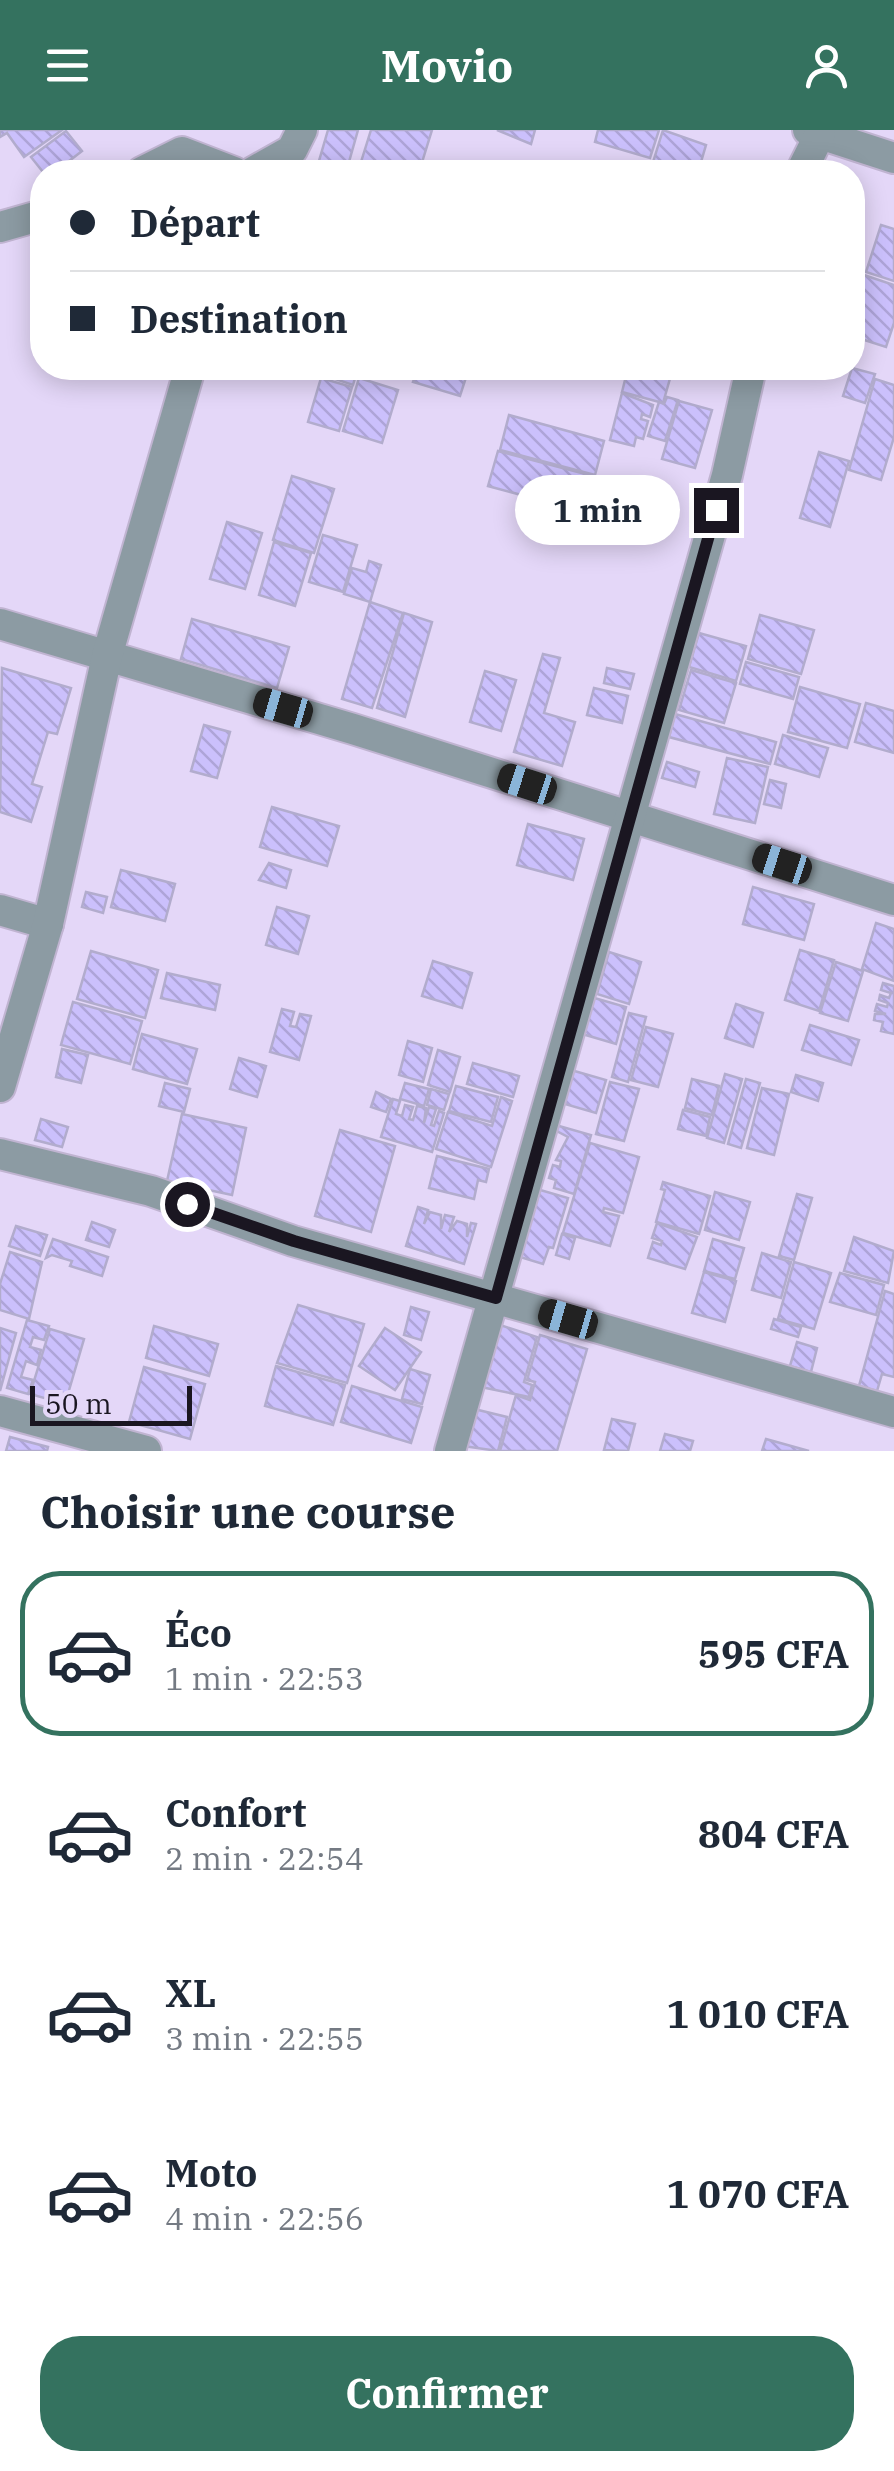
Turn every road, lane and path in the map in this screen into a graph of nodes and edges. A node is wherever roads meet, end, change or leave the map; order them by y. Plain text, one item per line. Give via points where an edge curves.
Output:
1 (302, 130) edge
2 (814, 132) edge
3 (894, 158) edge
4 (166, 160) edge
5 (203, 160) edge
6 (274, 160) edge
7 (805, 160) edge
8 (30, 219) edge
9 (0, 228) edge
10 (187, 380) edge
11 (749, 380) edge
12 (0, 624) edge
13 (107, 656) junction
14 (632, 817) junction
15 (894, 900) edge
16 (0, 910) edge
17 (48, 924) junction
18 (0, 1087) edge
19 (0, 1154) edge
20 (496, 1298) junction
21 (0, 1411) edge
22 (894, 1412) edge
23 (146, 1451) edge
24 (450, 1451) edge

1 - 6 street via 292,150
2 - 3 street
2 - 7 street
4 - 5 street via 182,152
8 - 9 street
10 - 13 street
11 - 14 street
12 - 13 street
13 - 14 street
13 - 17 street
14 - 15 street
14 - 20 street
16 - 17 street
17 - 18 street
19 - 20 street via 151,1192
20 - 22 street
20 - 24 street
21 - 23 street

